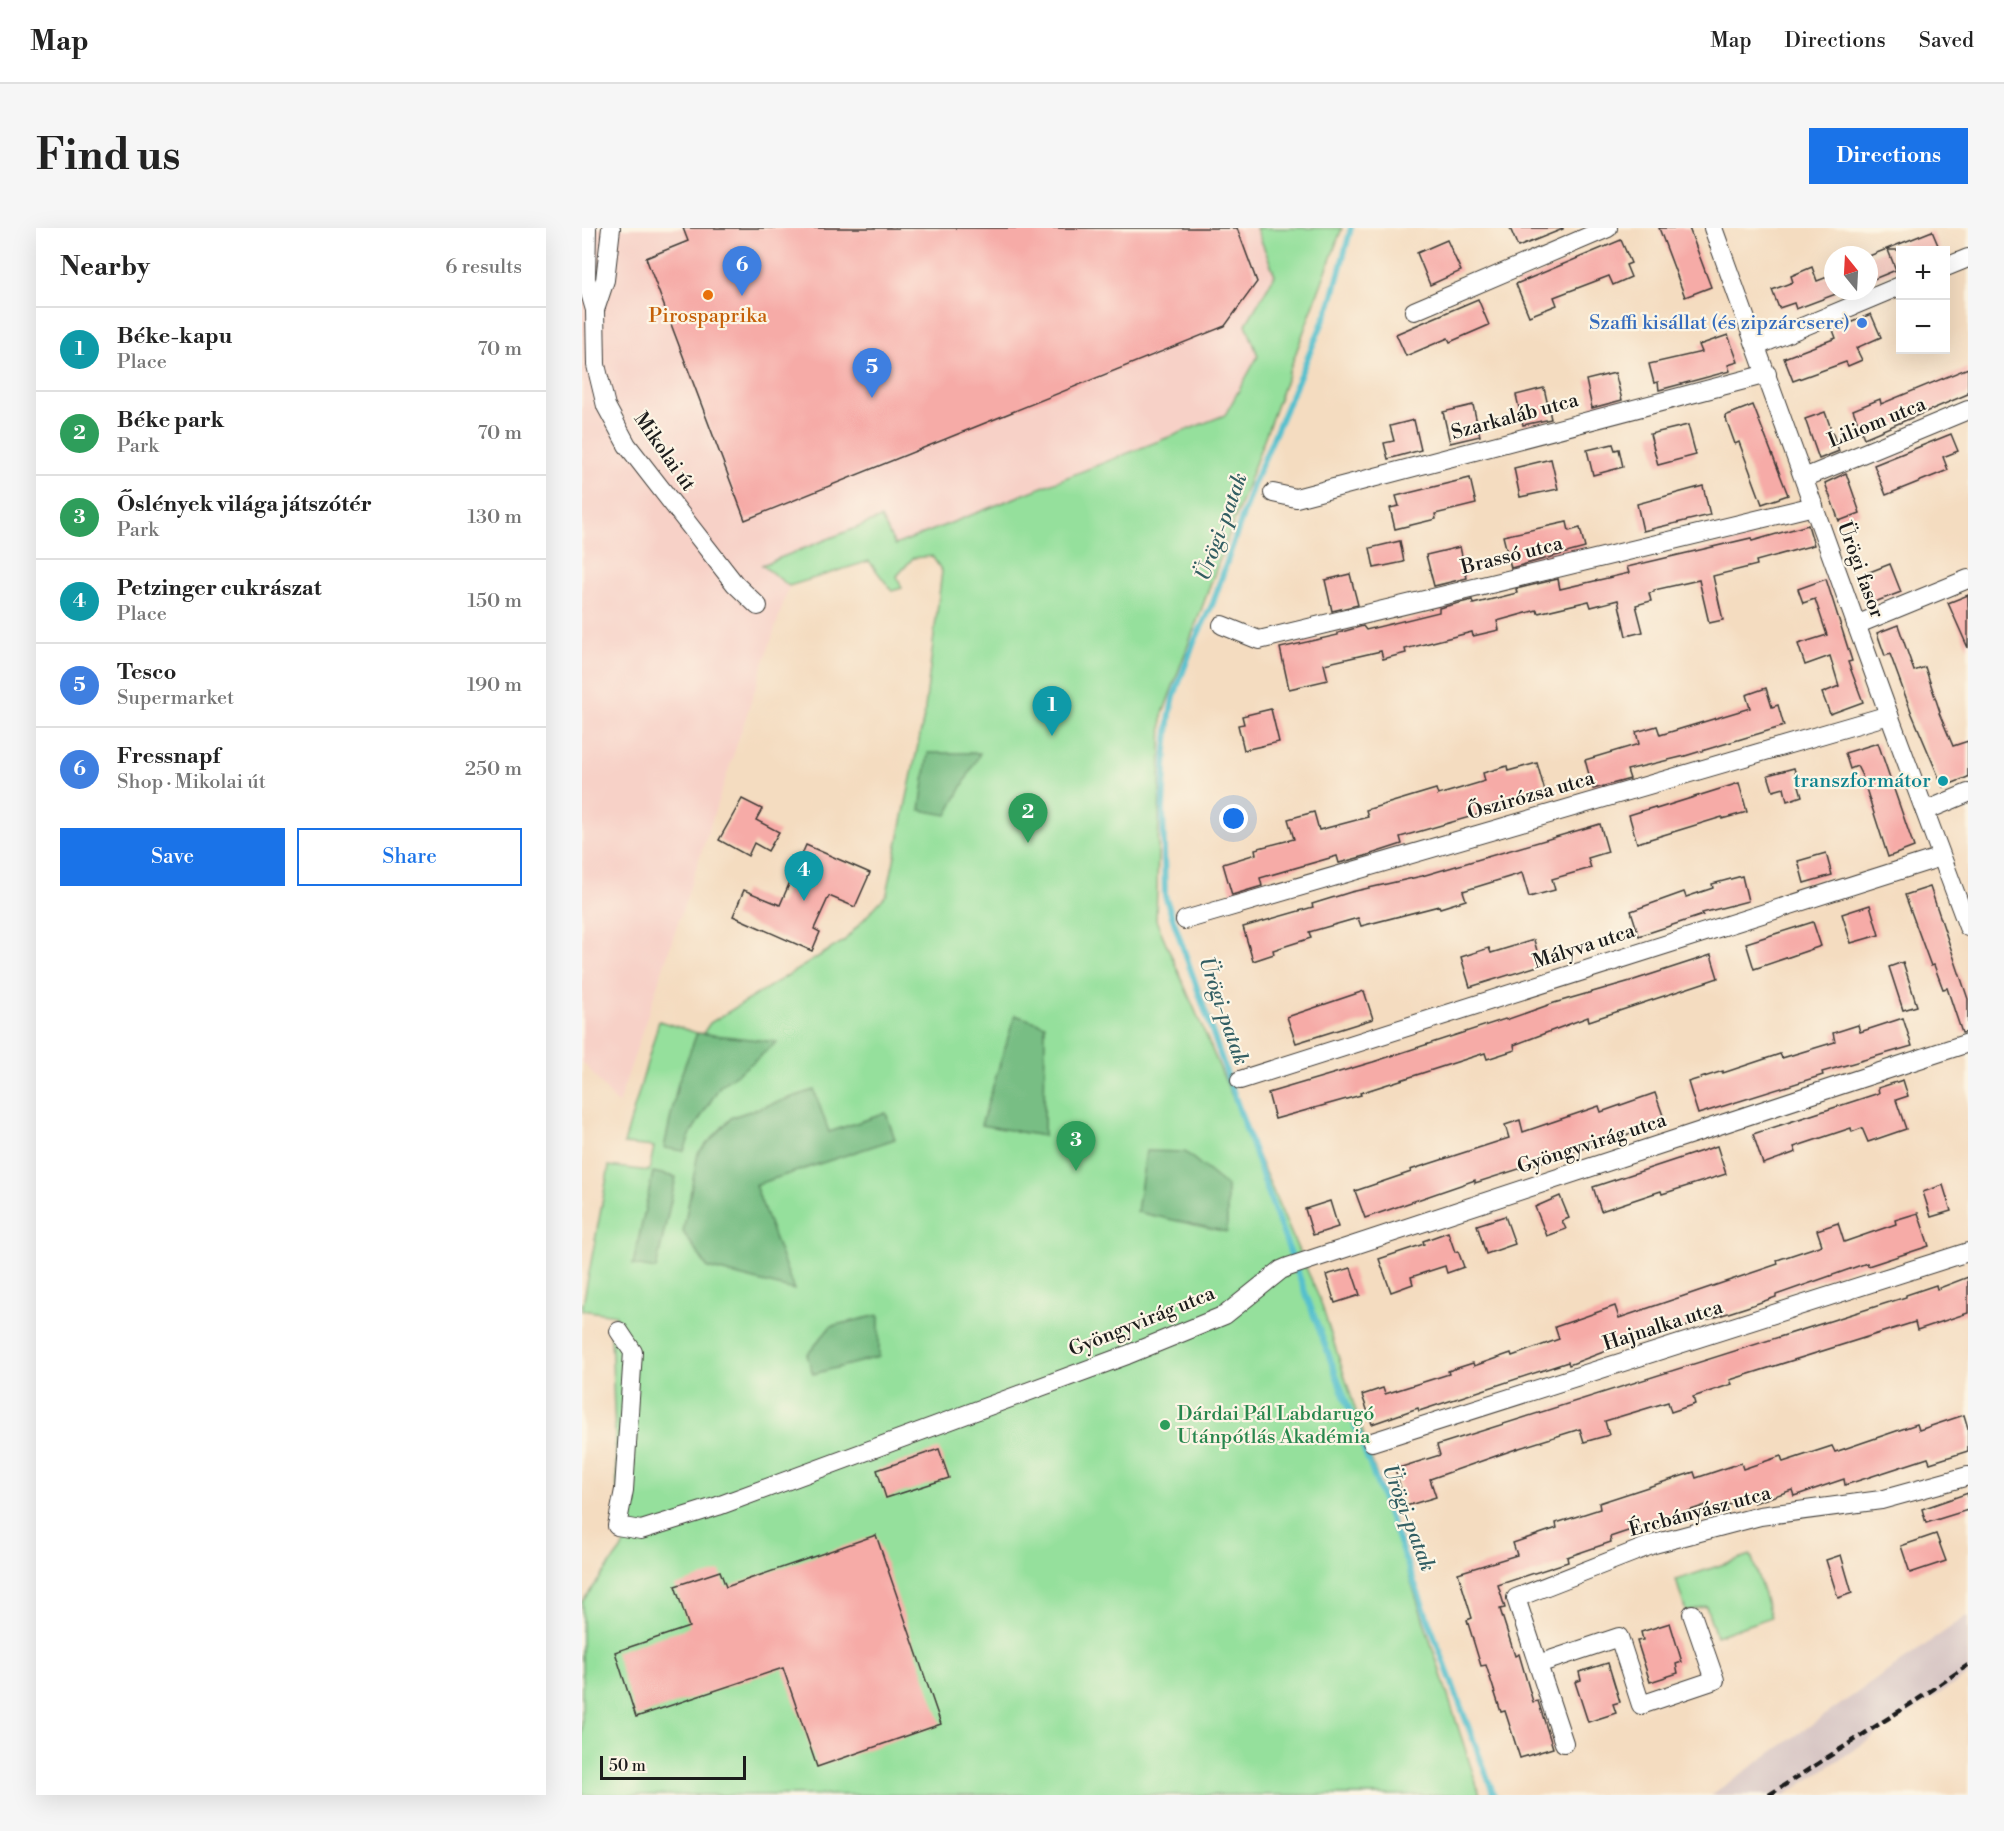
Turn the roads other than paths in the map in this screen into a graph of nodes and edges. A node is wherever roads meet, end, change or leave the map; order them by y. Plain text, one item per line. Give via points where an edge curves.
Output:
1 (587, 228) edge
2 (611, 228) edge
3 (1608, 228) edge
4 (1713, 228) edge
5 (1968, 258) edge
6 (1950, 265) edge
7 (1896, 288) edge
8 (594, 310) junction
9 (1414, 310) dead end
10 (1757, 346) junction
11 (1767, 374) junction
12 (1968, 410) edge
13 (1804, 478) junction
14 (1274, 494) dead end
15 (1814, 506) junction
16 (1968, 579) edge
17 (758, 606) dead end
18 (1222, 625) dead end
19 (1856, 625) junction
20 (1889, 715) junction
21 (1968, 793) edge
22 (1925, 811) junction
23 (1941, 857) junction
24 (1185, 920) dead end
25 (1968, 927) edge
26 (1968, 1043) edge
27 (1240, 1080) dead end
28 (1968, 1252) edge
29 (619, 1331) dead end
30 (1372, 1442) dead end
31 (1968, 1476) edge
32 (1692, 1614) dead end
33 (1538, 1664) junction
34 (1564, 1743) dead end

1 - 8 street, Mikolai út via 586,279
2 - 8 street via 605,280
3 - 9 street
4 - 10 street, Ürögi fasor
5 - 6 street
7 - 10 street
8 - 17 street, Mikolai út via 598,379 606,406 627,445 735,584
10 - 11 street, Ürögi fasor
11 - 13 street, Ürögi fasor
11 - 14 street, Szarkaláb utca via 1296,498
12 - 13 street, Liliom utca
13 - 15 street, Ürögi fasor
15 - 18 street, Brassó utca via 1259,640
15 - 19 street, Ürögi fasor
16 - 19 street
19 - 20 street, Ürögi fasor
20 - 22 street, Ürögi fasor
20 - 24 street, Őszirózsa utca
21 - 22 street
22 - 23 street, Ürögi fasor
23 - 25 street, Ürögi fasor
23 - 27 street, Mályva utca
26 - 29 street, Gyöngyvirág utca via 1305,1261 1281,1270 1225,1315 1127,1355 718,1506 641,1530 617,1526 624,1490 633,1352
28 - 30 street, Hajnalka utca
31 - 33 street, Ércbányász utca via 1881,1500 1760,1516 1654,1544 1516,1598
32 - 33 street via 1715,1680 1641,1705 1619,1637
33 - 34 street, Ércbányász utca

